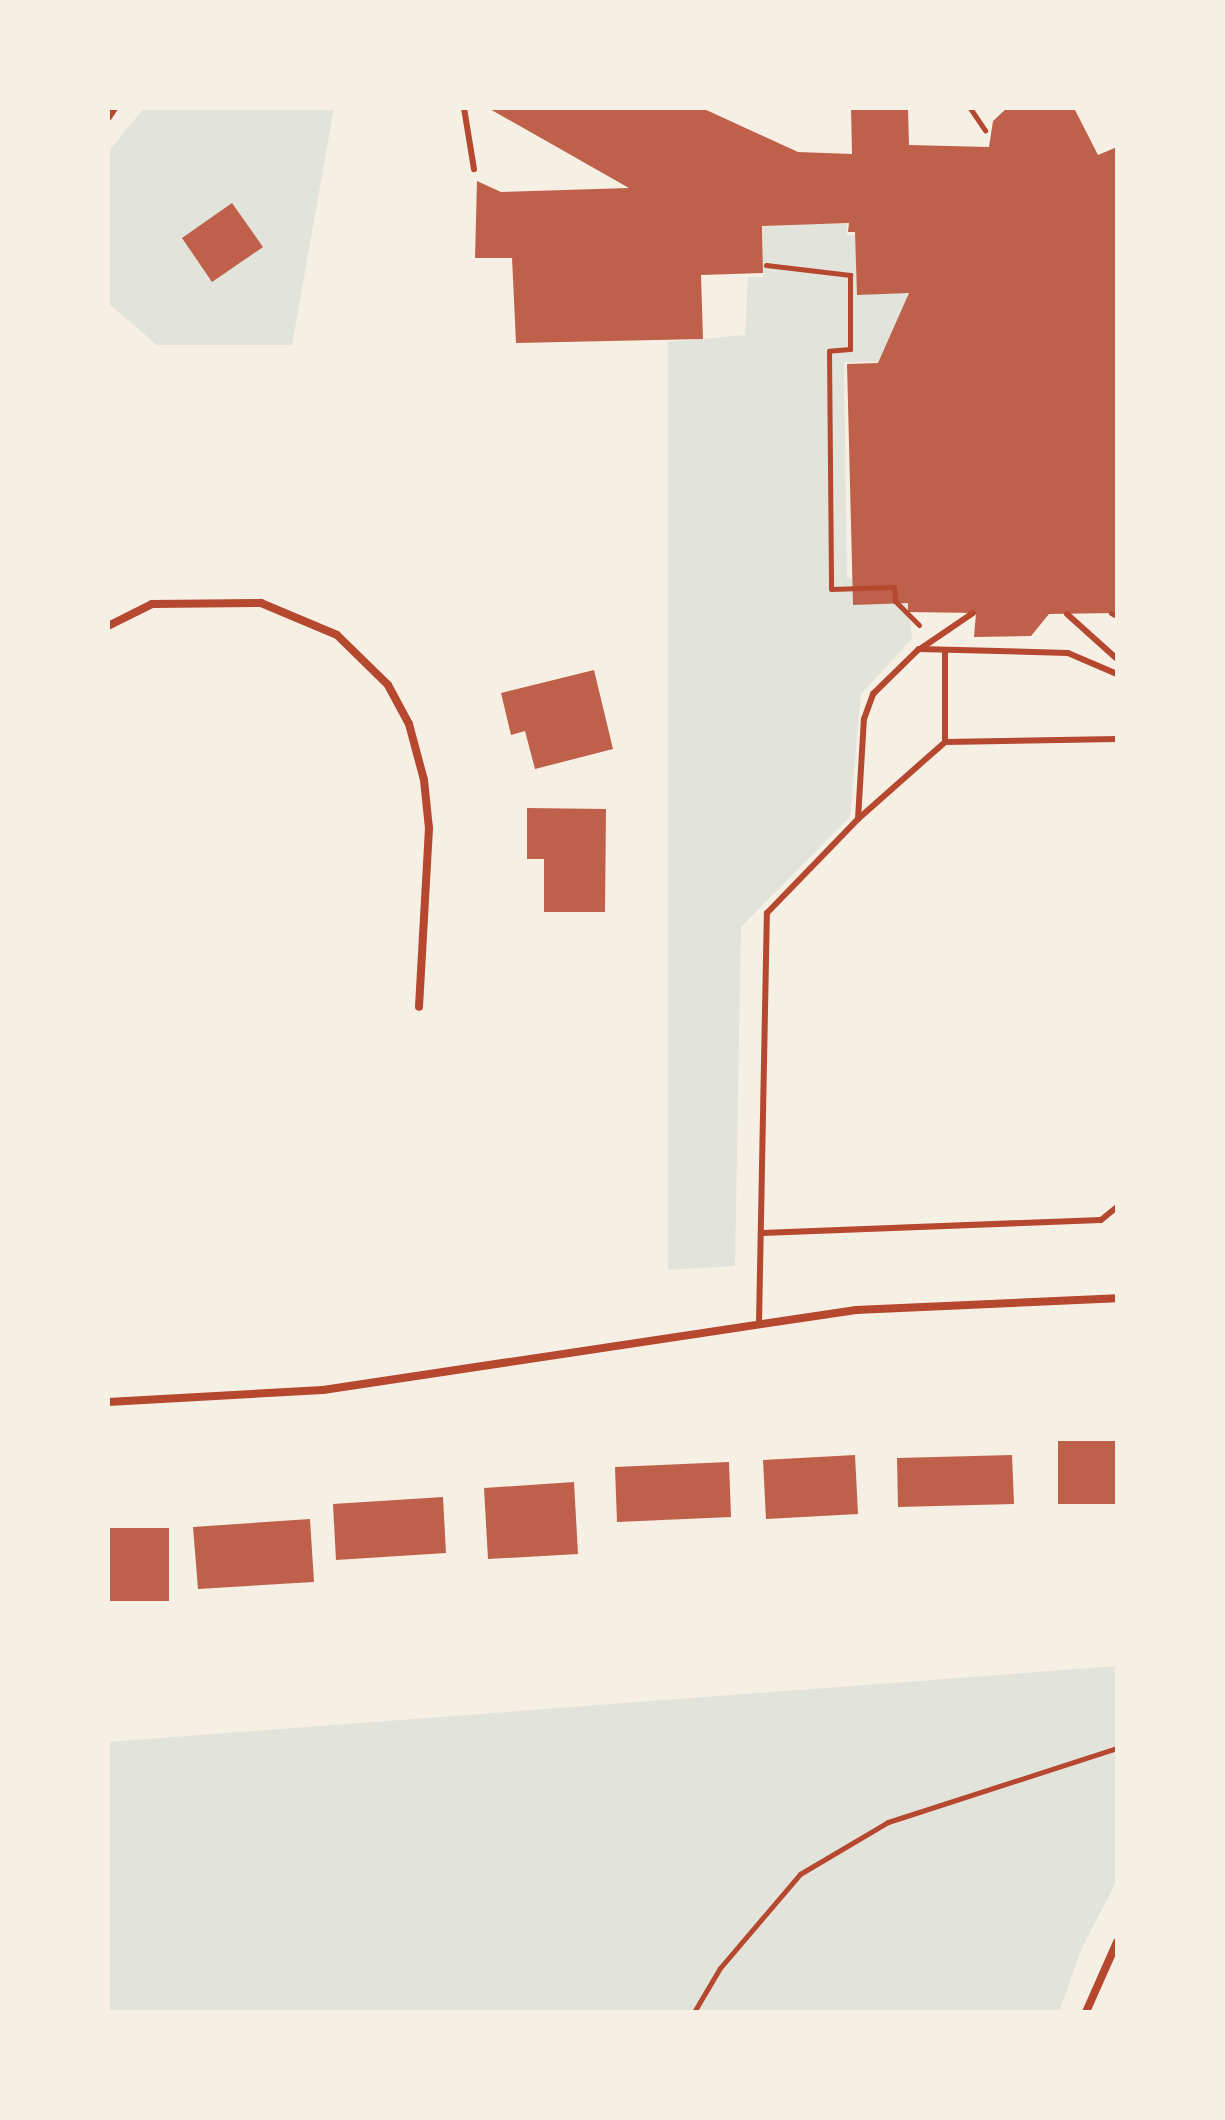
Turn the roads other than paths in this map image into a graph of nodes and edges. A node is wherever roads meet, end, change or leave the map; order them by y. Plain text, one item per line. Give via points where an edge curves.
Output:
1 (114, 108) edge
2 (464, 108) edge
3 (108, 117) edge
4 (474, 169) dead end
5 (973, 613) dead end
6 (1067, 614) dead end
7 (108, 626) edge
8 (919, 649) junction
9 (945, 650) junction
10 (1117, 659) edge
11 (1117, 674) edge
12 (1117, 739) edge
13 (945, 742) junction
14 (858, 819) junction
15 (419, 1007) dead end
16 (1117, 1207) edge
17 (761, 1233) junction
18 (1117, 1298) edge
19 (759, 1323) junction
20 (108, 1402) edge
21 (1117, 1942) edge
22 (1086, 2012) edge

1 - 3 street
2 - 4 lane
5 - 8 lane
6 - 10 lane
7 - 15 street via 152,604 261,603 337,635 388,685 409,724 424,780 429,828
8 - 9 lane
8 - 14 lane via 873,694 864,719
9 - 11 lane via 1068,653
9 - 13 lane
12 - 13 lane
13 - 14 lane
14 - 17 lane via 767,913
16 - 17 lane via 1101,1220
17 - 19 lane
18 - 19 street via 856,1310
19 - 20 street via 323,1390
21 - 22 street

